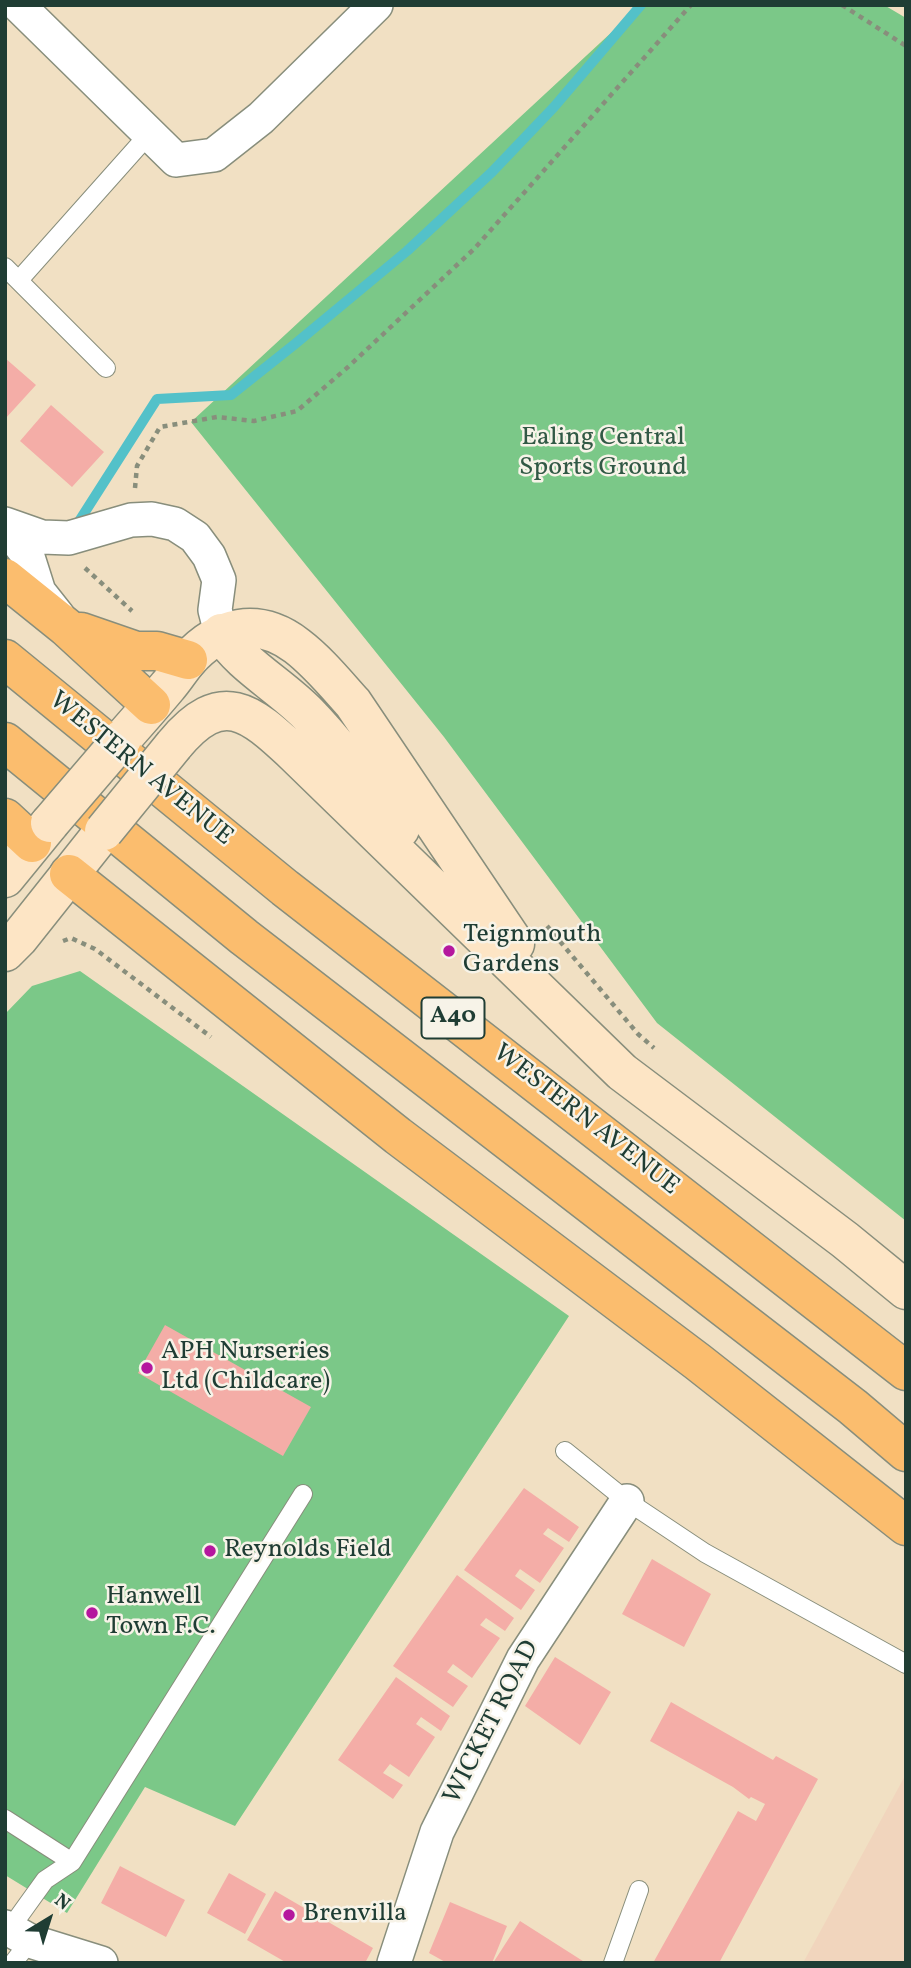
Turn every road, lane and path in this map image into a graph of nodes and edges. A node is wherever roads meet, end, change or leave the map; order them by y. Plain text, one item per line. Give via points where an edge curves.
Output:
1 (18, 5) edge
2 (376, 5) edge
3 (691, 5) edge
4 (842, 5) edge
5 (906, 46) edge
6 (149, 134) junction
7 (5, 267) edge
8 (19, 280) junction
9 (106, 368) dead end
10 (131, 520) junction
11 (5, 525) edge
12 (80, 562) dead end
13 (5, 578) edge
14 (140, 618) dead end
15 (66, 627) junction
16 (221, 633) junction
17 (5, 659) edge
18 (188, 660) junction
19 (146, 712) junction
20 (181, 737) junction
21 (5, 742) edge
22 (29, 828) edge
23 (77, 864) junction
24 (5, 878) edge
25 (465, 918) junction
26 (545, 924) dead end
27 (55, 945) dead end
28 (5, 952) edge
29 (562, 1012) junction
30 (214, 1038) dead end
31 (658, 1052) dead end
32 (906, 1290) edge
33 (906, 1371) edge
34 (565, 1451) dead end
35 (906, 1452) edge
36 (303, 1494) dead end
37 (627, 1501) junction
38 (906, 1527) edge
39 (906, 1664) edge
40 (5, 1819) edge
41 (72, 1862) junction
42 (639, 1890) dead end
43 (14, 1940) edge
44 (101, 1963) edge
45 (394, 1963) edge
46 (613, 1963) edge

1 - 6 street
2 - 6 street via 261,118 214,155 176,160
3 - 10 path via 474,249 297,411 254,421 217,417 160,428 137,466
4 - 5 path
6 - 8 lane
7 - 8 lane
8 - 9 lane
10 - 11 street via 69,538 42,537
10 - 16 street via 175,524 195,537 219,580 215,610
11 - 15 street via 27,554 39,592
12 - 14 path
13 - 15 highway
15 - 18 highway via 136,651 157,651
15 - 19 highway
16 - 18 main road
16 - 25 main road via 230,647 306,712 332,741
16 - 29 main road via 236,628 272,632 295,644 324,669 353,703
17 - 33 highway, WESTERN AVENUE / A40 via 285,888
18 - 19 main road
19 - 20 main road
19 - 22 main road, bridge
20 - 23 main road, bridge
20 - 25 main road via 207,715 225,710 260,723
21 - 35 highway, A40 via 244,937
22 - 23 main road
22 - 24 main road
23 - 28 main road
23 - 38 highway via 398,1136 698,1362
25 - 29 main road
26 - 31 path
27 - 30 path via 71,938 95,949
29 - 32 main road via 622,1072
34 - 37 lane
36 - 41 lane
37 - 39 lane via 705,1553
37 - 45 street, WICKET ROAD via 523,1659 437,1832
40 - 41 lane
41 - 43 lane via 46,1880
42 - 46 lane
43 - 44 street

